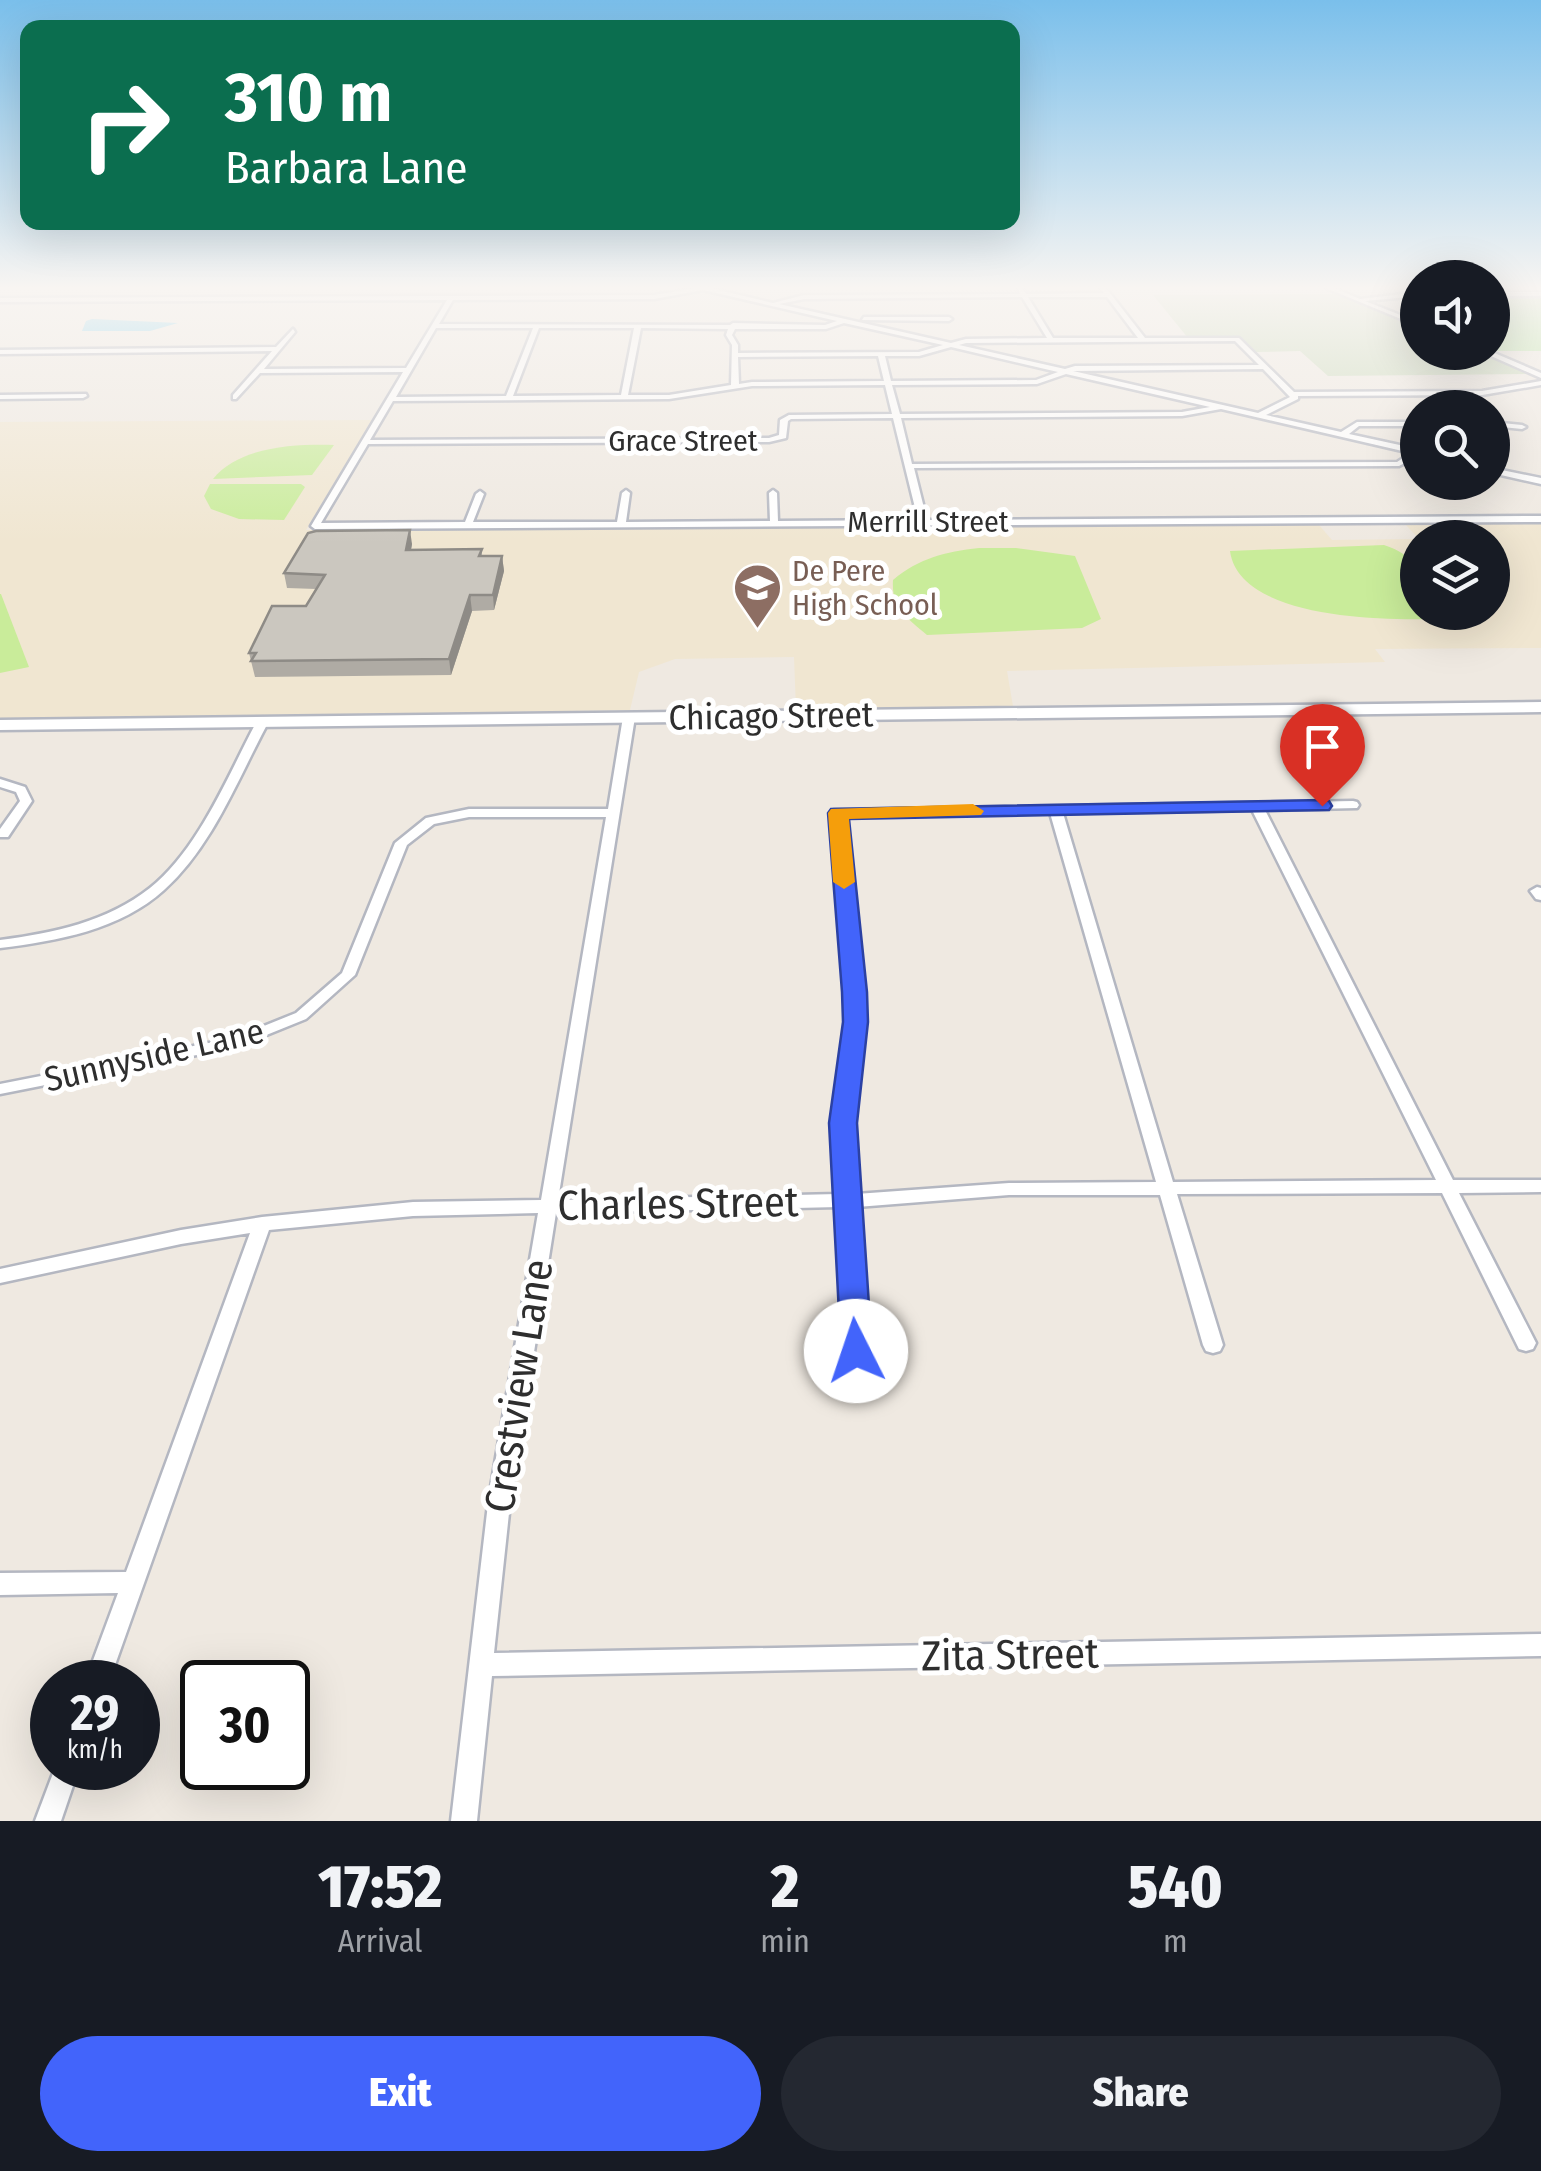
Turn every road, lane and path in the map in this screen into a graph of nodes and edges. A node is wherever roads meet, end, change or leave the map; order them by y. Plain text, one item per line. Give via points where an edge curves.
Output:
1 (256, 373) edge
2 (406, 373) edge
3 (519, 373) edge
4 (629, 373) edge
5 (735, 373) edge
6 (886, 373) edge
7 (1061, 373) edge
8 (1075, 373) edge
9 (1271, 373) edge
10 (1541, 380) edge
11 (888, 383) junction
12 (735, 386) junction
13 (1292, 394) junction
14 (84, 396) dead end
15 (0, 397) edge
16 (236, 397) dead end
17 (624, 397) junction
18 (509, 398) junction
19 (392, 399) junction
20 (1222, 407) junction
21 (896, 416) junction
22 (1260, 416) junction
23 (1400, 424) edge
24 (1510, 426) edge
25 (1522, 428) dead end
26 (1342, 434) junction
27 (366, 442) junction
28 (1400, 448) edge
29 (1400, 463) edge
30 (909, 466) junction
31 (1510, 474) edge
32 (1541, 481) edge
33 (772, 493) dead end
34 (480, 494) dead end
35 (626, 494) dead end
36 (1541, 519) edge
37 (774, 522) junction
38 (923, 522) junction
39 (622, 524) junction
40 (468, 525) junction
41 (1541, 707) edge
42 (628, 717) junction
43 (263, 721) junction
44 (0, 724) edge
45 (0, 782) edge
46 (1354, 805) dead end
47 (1257, 807) junction
48 (1055, 809) junction
49 (613, 813) junction
50 (3, 834) dead end
51 (0, 944) edge
52 (0, 1089) edge
53 (1447, 1186) junction
54 (1541, 1186) edge
55 (1167, 1188) junction
56 (847, 1201) junction
57 (548, 1206) junction
58 (262, 1224) junction
59 (0, 1276) edge
60 (1526, 1343) dead end
61 (1213, 1345) dead end
62 (856, 1351) dead end
63 (133, 1582) junction
64 (0, 1584) edge
65 (1541, 1645) edge
66 (106, 1660) edge
67 (480, 1665) junction
68 (59, 1790) edge
69 (48, 1821) edge
70 (464, 1821) edge

1 - 16 street
2 - 19 street
3 - 18 street
4 - 17 street
5 - 12 street
6 - 11 street
7 - 11 street via 1038,382
8 - 20 street
9 - 13 street
10 - 13 street via 1482,392
11 - 12 street
11 - 21 street
12 - 17 street
13 - 22 street
14 - 15 street
17 - 18 street
18 - 19 street
19 - 27 street
20 - 21 street, Grace Street via 1182,414
20 - 22 street
21 - 27 street, Grace Street via 789,417 783,436 769,440
21 - 30 street
22 - 26 street
23 - 26 street via 1358,424
24 - 25 street
26 - 28 street
27 - 40 street, Merrill Street via 315,526
29 - 30 street
30 - 38 street
31 - 32 street
33 - 37 street
34 - 40 street
35 - 39 street
36 - 38 street, Merrill Street
37 - 38 street, Merrill Street
37 - 39 street, Merrill Street
39 - 40 street, Merrill Street
41 - 42 street, Chicago Street
42 - 43 street, Chicago Street
42 - 49 street, Crestview Lane
43 - 44 street, Chicago Street
43 - 51 street via 182,864 158,888 98,922
45 - 50 street via 21,790 26,801
46 - 47 street
47 - 48 street
47 - 53 street
48 - 55 street
48 - 56 street via 838,813 855,1022 843,1123
49 - 52 street, Sunnyside Lane via 469,813 430,821 401,843 348,975 301,1016 237,1042
49 - 57 street, Crestview Lane
53 - 54 street, Charles Street
53 - 55 street, Charles Street
53 - 60 street
55 - 56 street, Charles Street via 1009,1189
55 - 61 street
56 - 57 street, Charles Street
56 - 62 street
57 - 58 street, Charles Street via 413,1209
57 - 67 street, Crestview Lane
58 - 59 street, Charles Street
58 - 63 street
63 - 64 street
63 - 66 street
65 - 67 street, Zita Street
67 - 70 street, Crestview Lane
68 - 69 street

